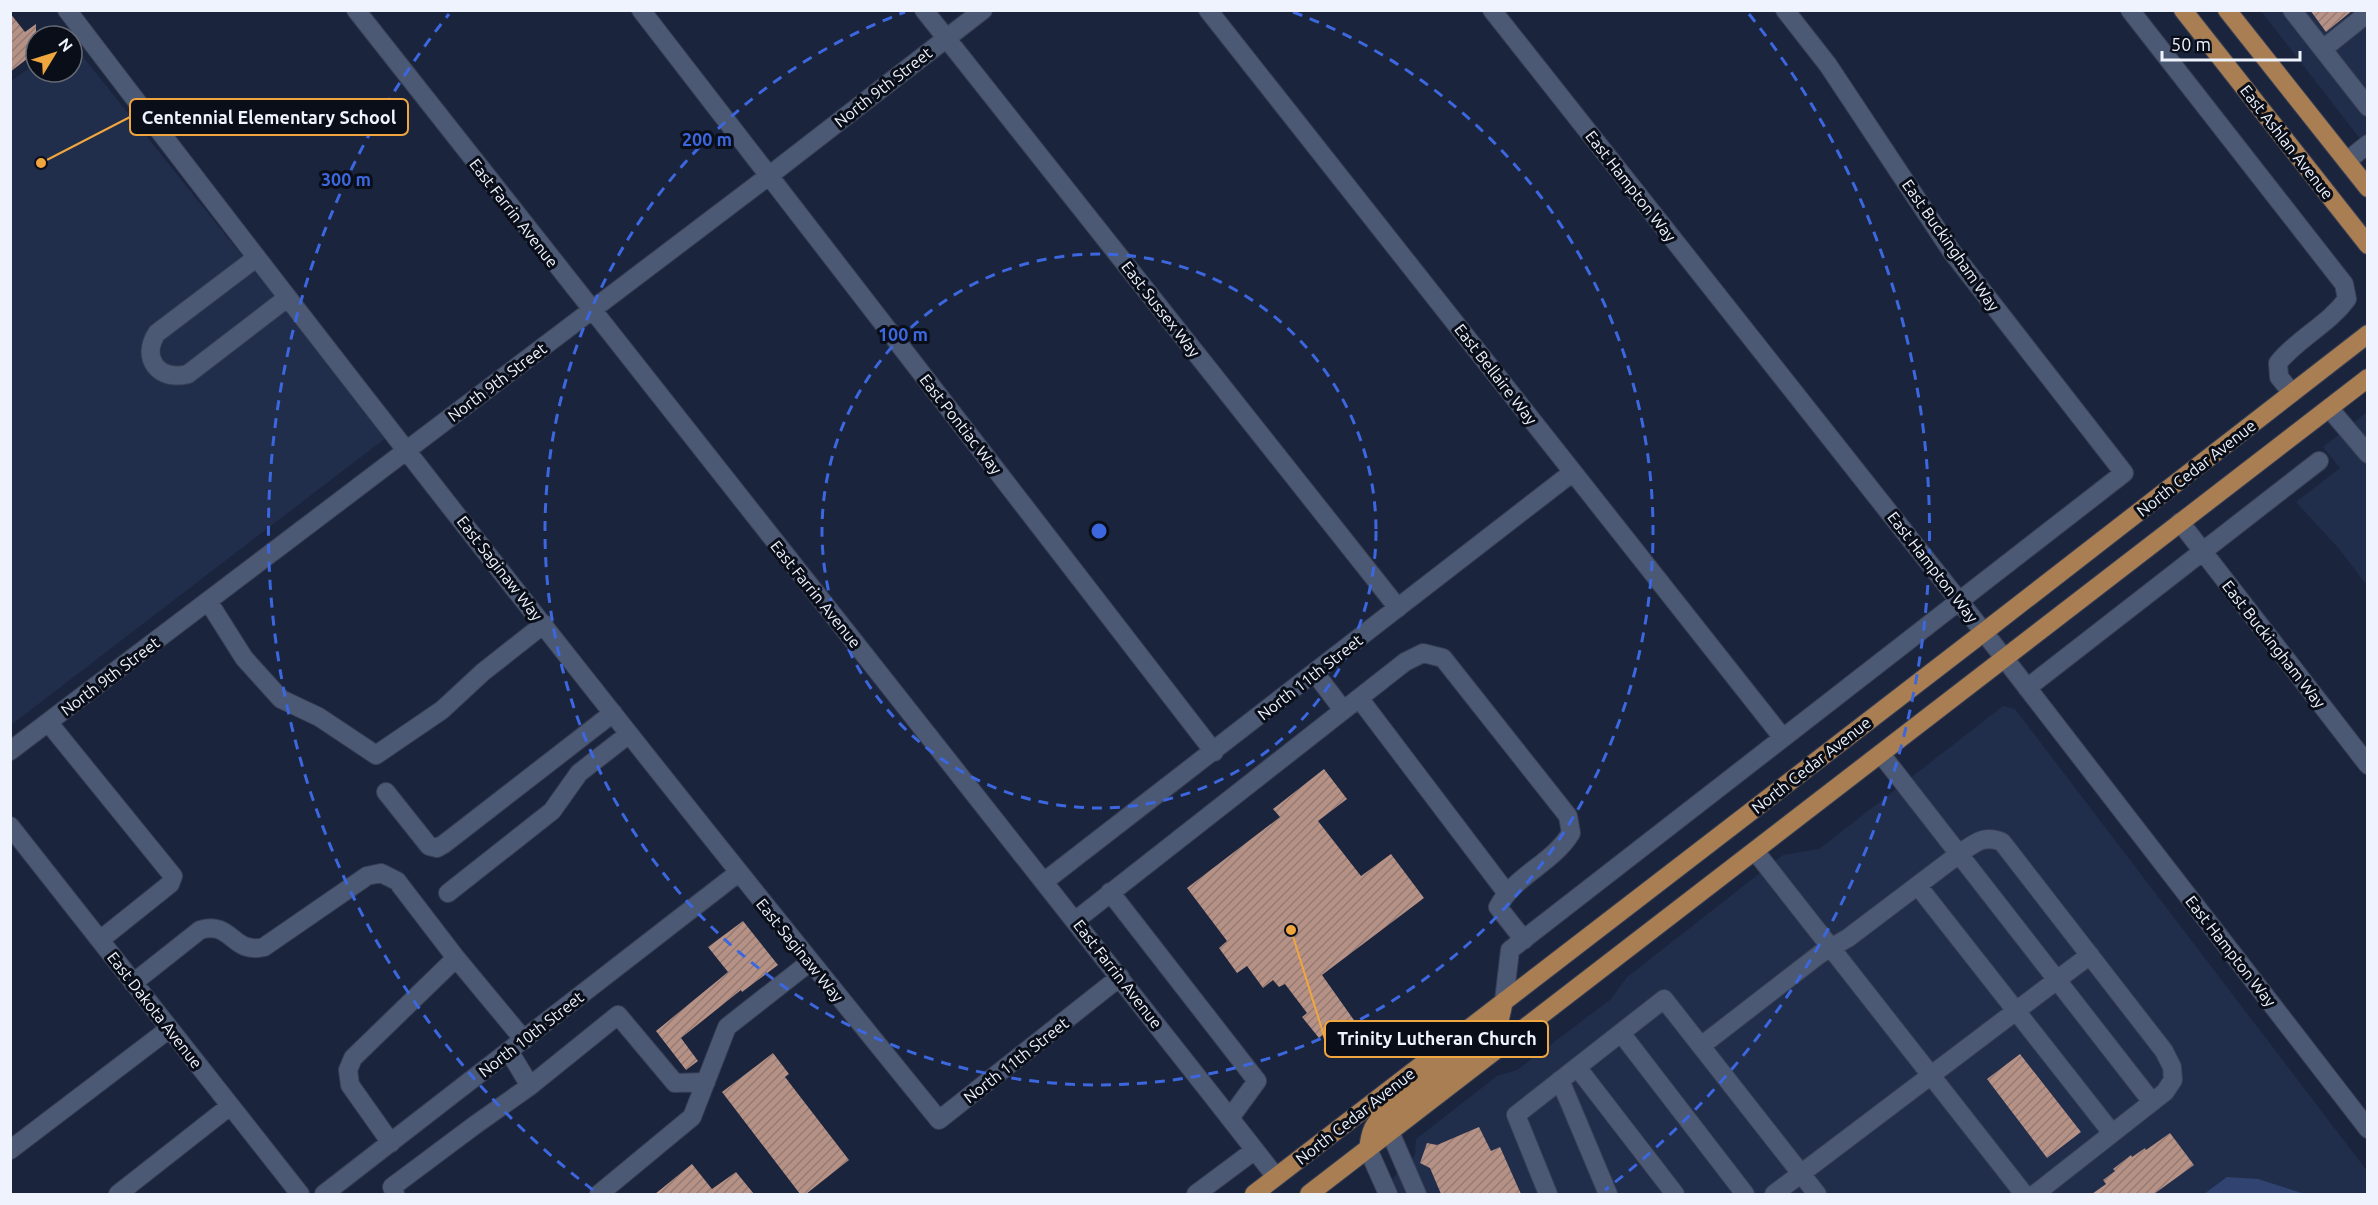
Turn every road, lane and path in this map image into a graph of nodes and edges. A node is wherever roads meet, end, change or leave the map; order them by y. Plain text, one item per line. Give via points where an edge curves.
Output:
1 (67, 10) edge
2 (356, 10) edge
3 (641, 10) edge
4 (924, 10) edge
5 (983, 10) edge
6 (1208, 10) edge
7 (1492, 10) edge
8 (1785, 10) edge
9 (2130, 10) edge
10 (2183, 10) edge
11 (2227, 10) edge
12 (2292, 10) edge
13 (2367, 13) edge
14 (946, 39) junction
15 (2323, 49) junction
16 (2367, 106) edge
17 (2367, 144) edge
18 (2347, 161) junction
19 (770, 175) junction
20 (2367, 188) edge
21 (2367, 245) edge
22 (256, 258) junction
23 (287, 298) junction
24 (591, 311) junction
25 (2367, 334) edge
26 (2367, 378) edge
27 (2292, 393) junction
28 (2329, 408) junction
29 (407, 450) junction
30 (2367, 454) edge
31 (2319, 461) dead end
32 (1573, 472) junction
33 (2180, 522) junction
34 (2203, 552) junction
35 (208, 601) junction
36 (1959, 601) junction
37 (1398, 608) junction
38 (544, 624) junction
39 (1984, 632) junction
40 (2005, 659) junction
41 (1315, 673) junction
42 (2027, 688) junction
43 (1359, 698) junction
44 (1343, 710) junction
45 (613, 713) junction
46 (48, 722) junction
47 (629, 734) junction
48 (1783, 738) junction
49 (10, 751) edge
50 (1214, 752) junction
51 (1881, 754) junction
52 (2367, 765) edge
53 (386, 792) dead end
54 (10, 825) edge
55 (1755, 851) junction
56 (1959, 854) junction
57 (738, 873) junction
58 (1046, 881) junction
59 (1918, 886) junction
60 (1110, 892) junction
61 (1506, 892) junction
62 (448, 893) dead end
63 (1076, 920) junction
64 (100, 940) junction
65 (1517, 945) junction
66 (1832, 947) junction
67 (2090, 955) junction
68 (456, 958) junction
69 (810, 962) junction
70 (1120, 977) junction
71 (2057, 980) junction
72 (133, 982) junction
73 (1504, 1001) junction
74 (2017, 1012) junction
75 (169, 1029) junction
76 (1621, 1033) junction
77 (524, 1040) junction
78 (1701, 1046) junction
79 (509, 1051) junction
80 (1577, 1066) junction
81 (1931, 1075) junction
82 (1560, 1080) junction
83 (706, 1082) junction
84 (530, 1086) junction
85 (2152, 1102) junction
86 (230, 1106) junction
87 (1230, 1118) junction
88 (939, 1120) joint
89 (2367, 1129) edge
90 (1390, 1132) junction
91 (2112, 1134) junction
92 (391, 1143) junction
93 (1368, 1149) junction
94 (10, 1150) edge
95 (1255, 1150) junction
96 (1801, 1174) junction
97 (1275, 1186) edge
98 (118, 1194) edge
99 (300, 1194) edge
100 (324, 1194) edge
101 (395, 1194) edge
102 (600, 1194) edge
103 (1196, 1194) edge
104 (1254, 1194) edge
105 (1309, 1194) edge
106 (1388, 1194) edge
107 (1417, 1194) edge
108 (1548, 1194) edge
109 (1608, 1194) edge
110 (1676, 1194) edge
111 (1745, 1194) edge
112 (1774, 1194) edge
113 (1817, 1194) edge
114 (2024, 1194) edge
115 (2035, 1194) edge

1 - 22 street, East Saginaw Way
2 - 24 street, East Farrin Avenue
3 - 19 street, East Pontiac Way
4 - 14 street, East Sussex Way
5 - 14 street, North 9th Street
6 - 32 street, East Bellaire Way
7 - 36 street, East Hampton Way
8 - 36 street, East Buckingham Way via 1828,65 1952,252 2124,473
9 - 27 street via 2344,284 2347,299 2337,312 2278,363 2279,377
10 - 21 main road, East Ashlan Avenue
11 - 18 main road
12 - 15 street
13 - 15 street
14 - 19 street, North 9th Street
14 - 37 street, East Sussex Way
15 - 16 street
17 - 18 street
18 - 20 main road
19 - 24 street, North 9th Street
19 - 50 street, East Pontiac Way
22 - 23 street, East Saginaw Way
22 - 23 street via 157,333 151,341 154,363 166,374 188,374
23 - 29 street, East Saginaw Way
24 - 29 street, North 9th Street
24 - 58 street, East Farrin Avenue
25 - 27 main road, North Cedar Avenue
26 - 28 main road, North Cedar Avenue
27 - 39 main road, North Cedar Avenue
28 - 30 street
28 - 33 main road, North Cedar Avenue
29 - 35 street, North 9th Street
29 - 38 street, East Saginaw Way
31 - 34 street
32 - 37 street, North 11th Street
32 - 48 street, East Bellaire Way
33 - 34 street, East Buckingham Way
33 - 40 main road, North Cedar Avenue
34 - 42 street
34 - 52 street, East Buckingham Way
35 - 38 street via 244,658 281,699 319,717 376,755 442,710
35 - 46 street, North 9th Street
36 - 39 street, East Hampton Way
36 - 48 street
37 - 41 street, North 11th Street
38 - 45 street, East Saginaw Way
39 - 40 street, East Hampton Way
39 - 73 main road, North Cedar Avenue
40 - 42 street, East Hampton Way
40 - 51 main road, North Cedar Avenue
41 - 44 street
41 - 50 street, North 11th Street
42 - 89 street, East Hampton Way
43 - 44 street
43 - 61 street
43 - 61 street via 1423,653 1443,658 1568,816 1571,833 1563,845
44 - 60 street
45 - 47 street, East Saginaw Way
45 - 53 street via 436,848 429,846
46 - 49 street, North 9th Street
46 - 64 street via 173,876 170,884
47 - 57 street, East Saginaw Way
47 - 62 street via 579,773 552,811
48 - 65 street
50 - 58 street, North 11th Street
51 - 55 main road, North Cedar Avenue
51 - 56 street
54 - 64 street, East Dakota Avenue
55 - 66 street
55 - 90 main road, North Cedar Avenue
56 - 59 street
56 - 67 street via 1991,837 2002,842
56 - 71 street
57 - 69 street, East Saginaw Way
57 - 77 street, North 10th Street
58 - 63 street, East Farrin Avenue
59 - 66 street
59 - 74 street
60 - 63 street
60 - 87 street via 1257,1081
61 - 65 street via 1498,907
63 - 70 street, East Farrin Avenue
64 - 72 street, East Dakota Avenue
65 - 73 street
66 - 78 street
66 - 81 street
67 - 71 street
67 - 85 street via 2172,1067 2173,1080
68 - 72 street via 397,881 381,873 366,876 264,947 244,947 220,929 210,927 200,930
68 - 77 street
68 - 92 street via 353,1058 348,1070 350,1085
69 - 83 street via 727,1027
69 - 88 street, East Saginaw Way
70 - 87 street, East Farrin Avenue
70 - 88 street, North 11th Street
71 - 74 street
71 - 85 street
72 - 75 street, East Dakota Avenue
73 - 93 main road via 1498,1028 1381,1118 1370,1133
73 - 97 main road, North Cedar Avenue
74 - 81 street
74 - 91 street
75 - 86 street, East Dakota Avenue
75 - 94 street
76 - 78 street via 1664,999
76 - 80 street
76 - 111 street
77 - 79 street, North 10th Street
78 - 96 street
79 - 84 street
79 - 92 street, North 10th Street
80 - 82 street
80 - 110 street
81 - 96 street
81 - 114 street
82 - 108 street via 1516,1115
82 - 109 street
83 - 84 street via 675,1083 618,1016
83 - 102 street via 692,1117
84 - 101 street via 392,1187
85 - 91 street
86 - 98 street
86 - 99 street, East Dakota Avenue
87 - 95 street, East Farrin Avenue
90 - 93 main road, North Cedar Avenue
90 - 107 street
91 - 115 street
92 - 100 street, North 10th Street
93 - 105 main road, North Cedar Avenue
93 - 106 street
95 - 97 street, East Farrin Avenue
95 - 103 street
96 - 112 street
96 - 113 street
97 - 104 main road, North Cedar Avenue

